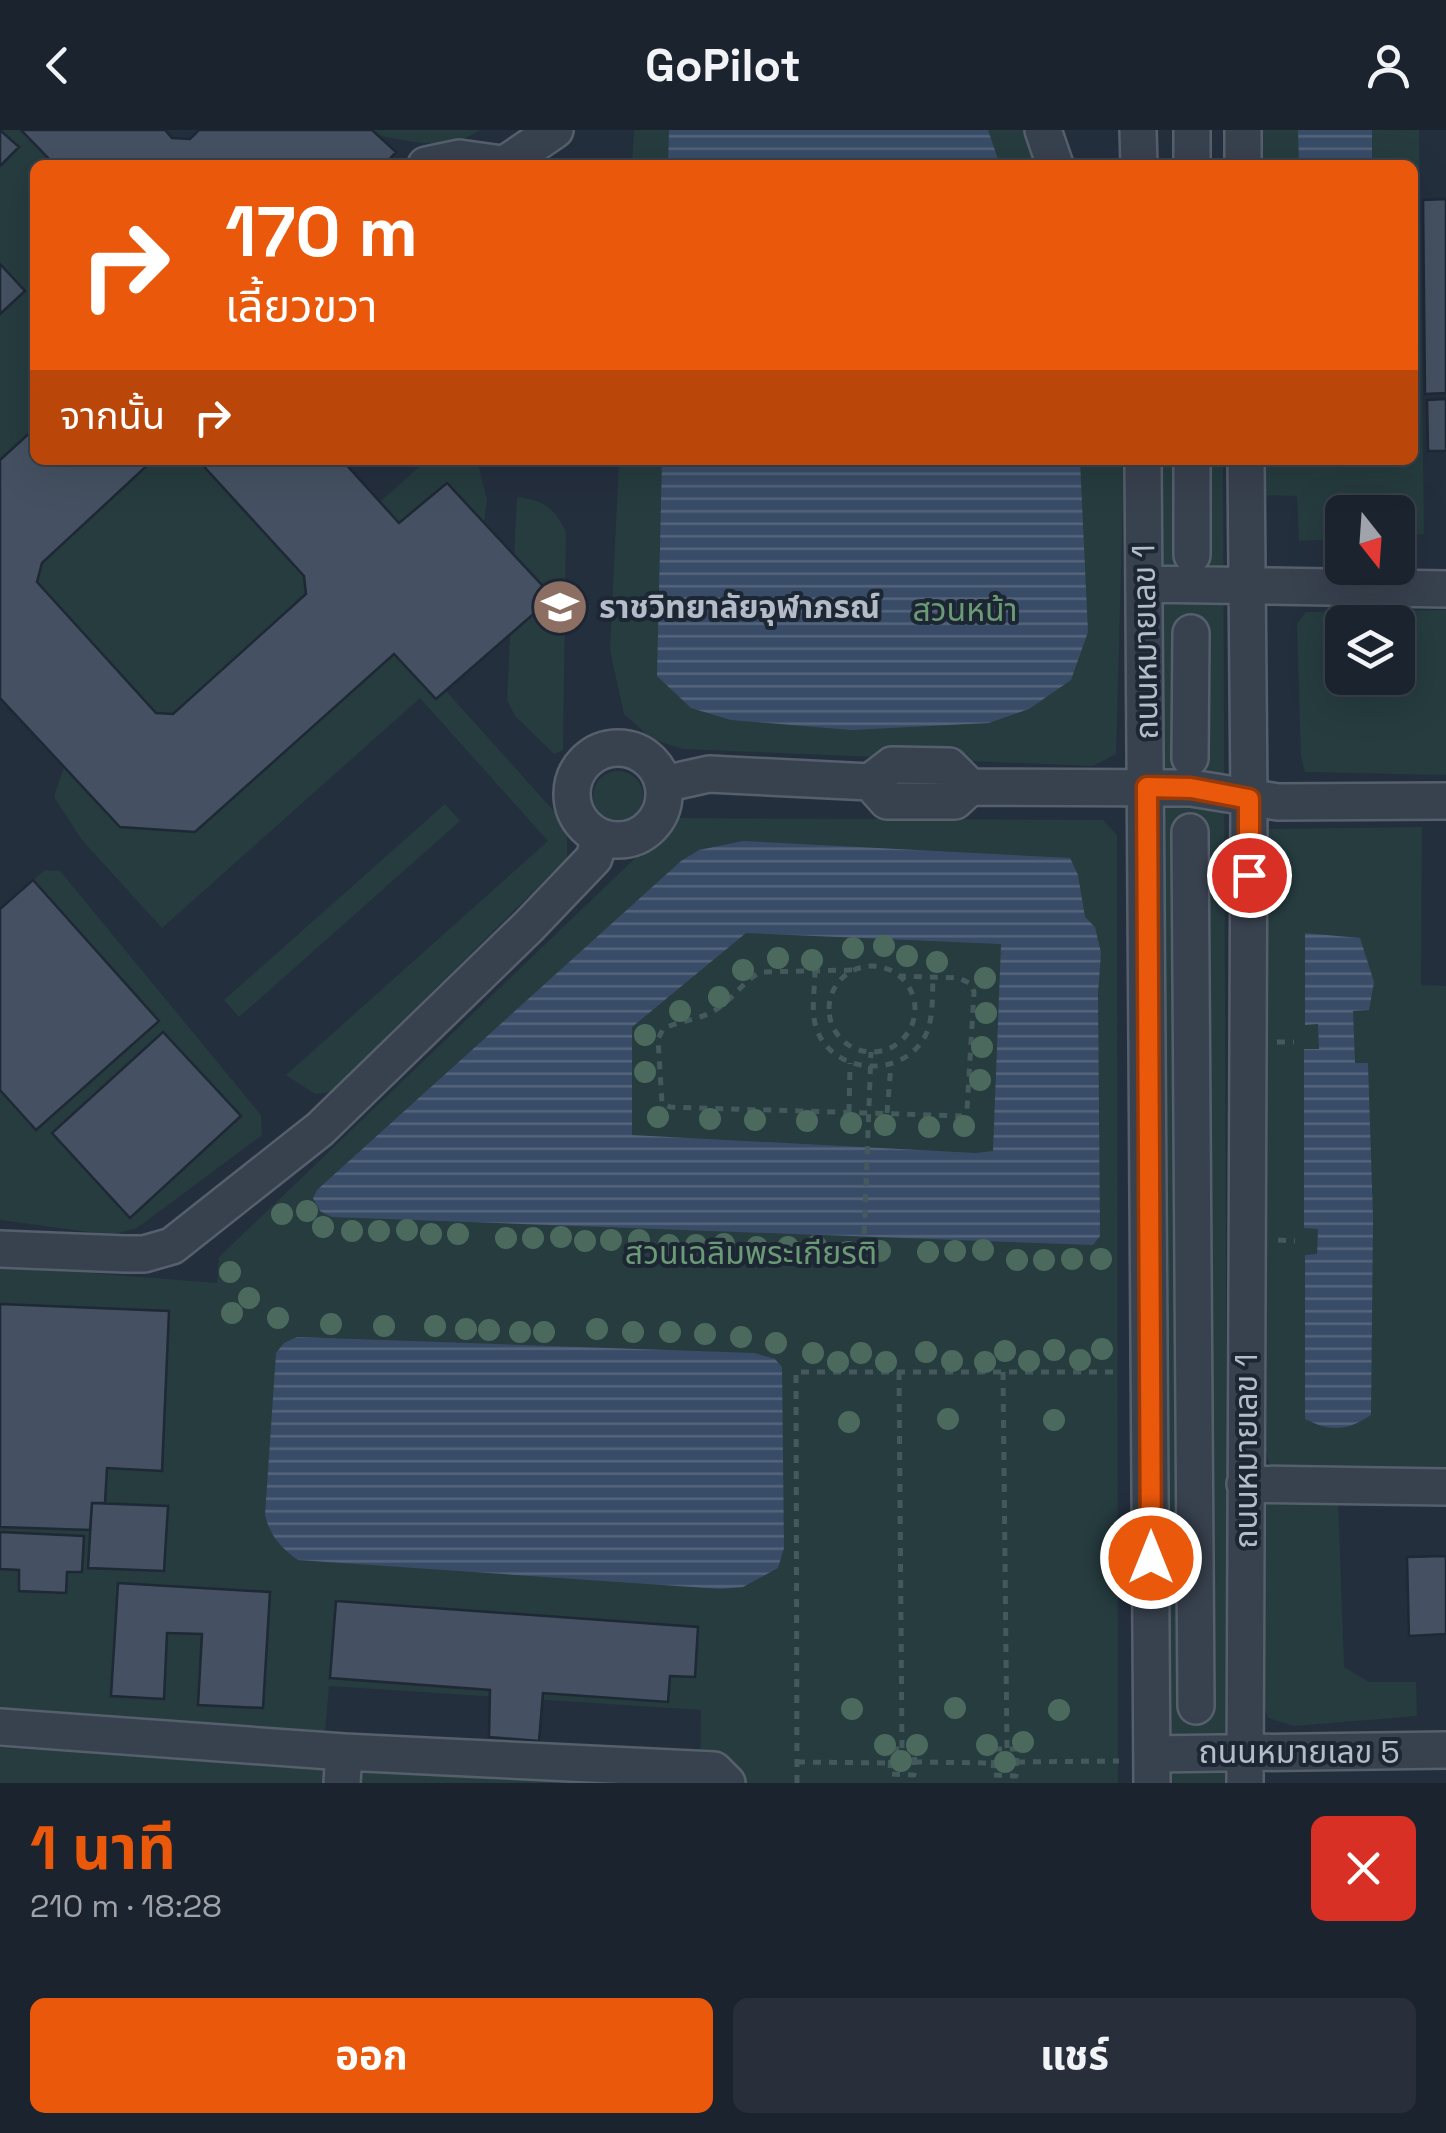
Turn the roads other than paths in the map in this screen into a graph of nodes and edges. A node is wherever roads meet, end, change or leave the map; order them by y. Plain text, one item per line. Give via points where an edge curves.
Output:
1 (554, 130) edge
2 (1043, 130) edge
3 (1138, 130) edge
4 (1192, 130) edge
5 (1243, 130) edge
6 (449, 160) edge
7 (474, 160) edge
8 (512, 160) edge
9 (1053, 160) edge
10 (1139, 160) edge
11 (1192, 160) edge
12 (1244, 160) edge
13 (1143, 465) edge
14 (1192, 465) edge
15 (1246, 465) edge
16 (1192, 555) dead end
17 (1247, 583) junction
18 (1144, 584) junction
19 (1446, 588) edge
20 (1191, 633) dead end
21 (1190, 758) dead end
22 (664, 784) junction
23 (1147, 787) junction
24 (1249, 799) junction
25 (1446, 801) edge
26 (1190, 832) dead end
27 (600, 836) junction
28 (0, 1249) edge
29 (1245, 1484) junction
30 (1446, 1488) edge
31 (1196, 1706) dead end
32 (0, 1727) edge
33 (1446, 1750) edge
34 (1143, 1766) edge
35 (343, 1768) edge
36 (1245, 1768) edge
37 (727, 1783) edge

1 - 8 street
2 - 9 street
3 - 10 street
4 - 11 street
5 - 12 street
6 - 7 street
13 - 18 street, ถนนหมายเลข 1
14 - 16 street, ถนนหมายเลข 1
15 - 17 street, ถนนหมายเลข 1
17 - 18 street
17 - 19 street
17 - 24 street, ถนนหมายเลข 1
18 - 23 street, ถนนหมายเลข 1
20 - 21 street, ถนนหมายเลข 1
22 - 23 street via 709,774 870,782 892,766 949,766 970,786
22 - 27 street via 663,807 645,832 631,839
22 - 27 street via 654,763 627,748 585,761 572,803
23 - 24 street
23 - 34 street, ถนนหมายเลข 1
24 - 25 street
24 - 29 street, ถนนหมายเลข 1
26 - 31 street, ถนนหมายเลข 1
27 - 28 street via 594,858 320,1129 172,1246 144,1254
29 - 30 street
29 - 36 street, ถนนหมายเลข 1
32 - 35 street
33 - 36 street, ถนนหมายเลข 5
34 - 36 street, ถนนหมายเลข 5
35 - 37 street via 714,1770

